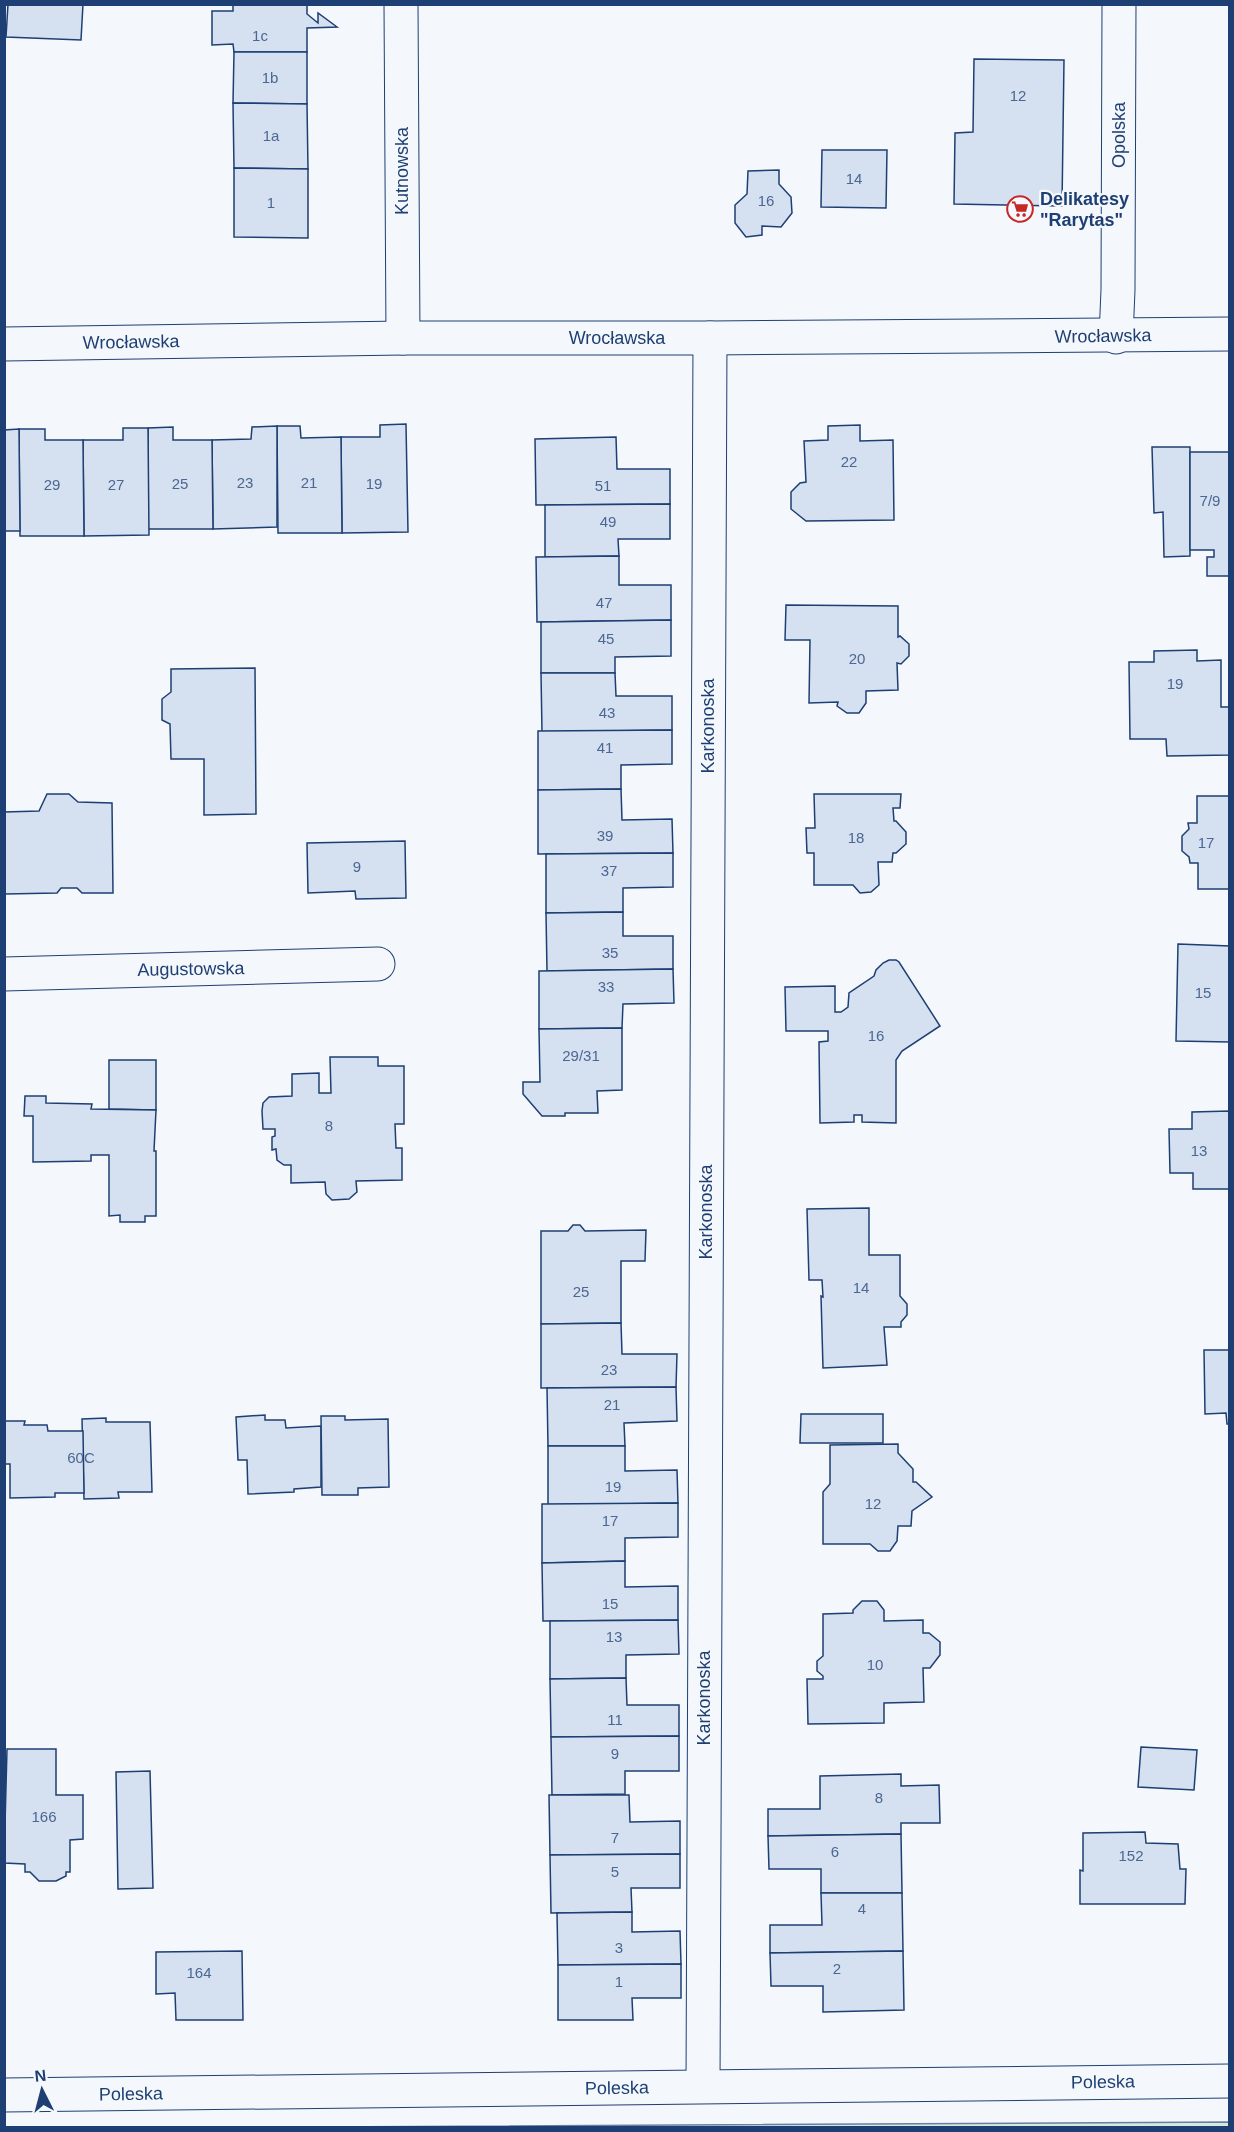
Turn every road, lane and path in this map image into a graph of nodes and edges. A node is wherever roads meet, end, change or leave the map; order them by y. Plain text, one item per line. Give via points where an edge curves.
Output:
1 (401, 4) edge
2 (1119, 4) edge
3 (1230, 334) edge
4 (1116, 337) junction
5 (402, 338) junction
6 (710, 338) junction
7 (4, 344) edge
8 (378, 964) dead end
9 (4, 974) edge
10 (1230, 2081) edge
11 (703, 2086) junction
12 (4, 2095) edge

1 - 5 street, Kutnowska
2 - 4 street, Opolska
3 - 4 street, Wrocławska
4 - 6 street, Wrocławska
5 - 6 street, Wrocławska
5 - 7 street, Wrocławska
6 - 11 street, Karkonoska
8 - 9 street, Augustowska
10 - 11 street, Poleska
11 - 12 street, Poleska

